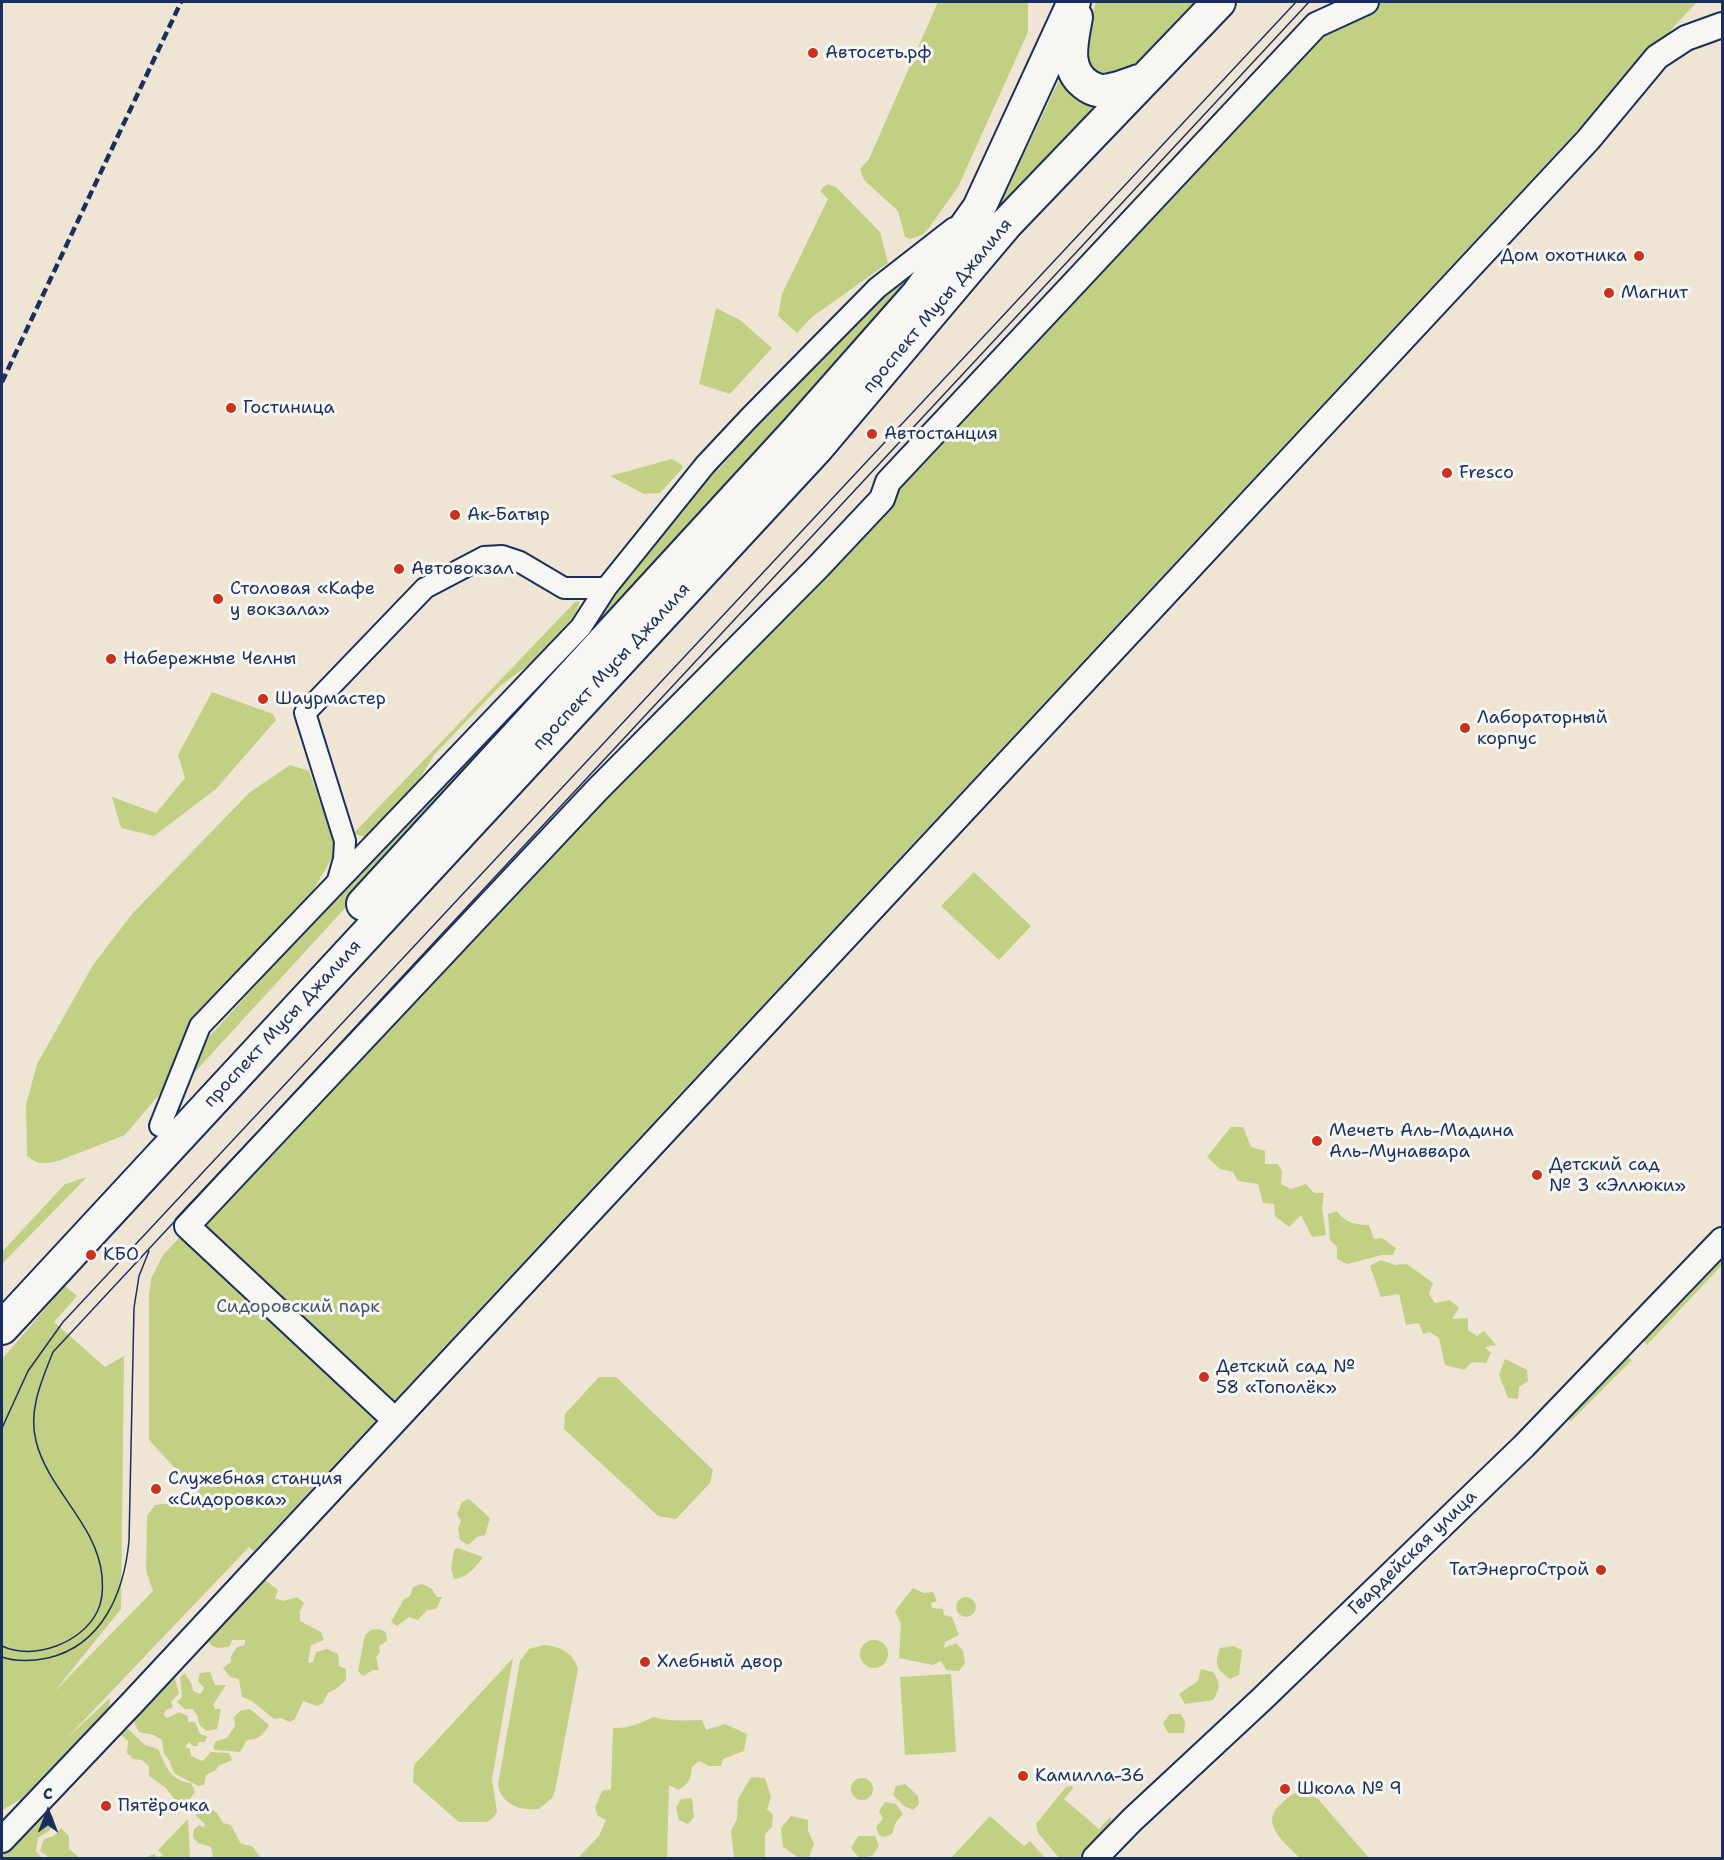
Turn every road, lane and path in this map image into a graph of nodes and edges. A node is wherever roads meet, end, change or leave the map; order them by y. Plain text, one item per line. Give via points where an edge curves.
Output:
1 (1076, 2) edge
2 (1219, 2) edge
3 (1366, 2) edge
4 (1717, 23) edge
5 (1142, 80) junction
6 (979, 208) junction
7 (606, 588) junction
8 (338, 881) junction
9 (160, 1126) junction
10 (1722, 1240) edge
11 (2, 1298) edge
12 (2, 1328) edge
13 (396, 1420) junction
14 (2, 1840) edge
15 (1095, 1858) edge

1 - 5 main road via 1071,54 1073,70 1080,80 1094,89 1109,91
1 - 6 main road, проспект Мусы Джалиля
2 - 5 main road, проспект Мусы Джалиля
3 - 13 street via 1316,25 896,473 882,499 596,791 187,1226
4 - 13 street via 1657,57 1588,140
5 - 12 main road, проспект Мусы Джалиля via 1007,222 817,448
6 - 7 street via 877,288 792,374 705,465
6 - 9 main road, проспект Мусы Джалиля via 918,294 859,362
7 - 8 street via 581,627
7 - 8 street via 564,588 520,562 502,556 484,557 424,588 305,713 345,841
8 - 9 street via 200,1026
9 - 11 main road, проспект Мусы Джалиля
10 - 15 street, Гвардейская улица via 1524,1446
13 - 14 street

